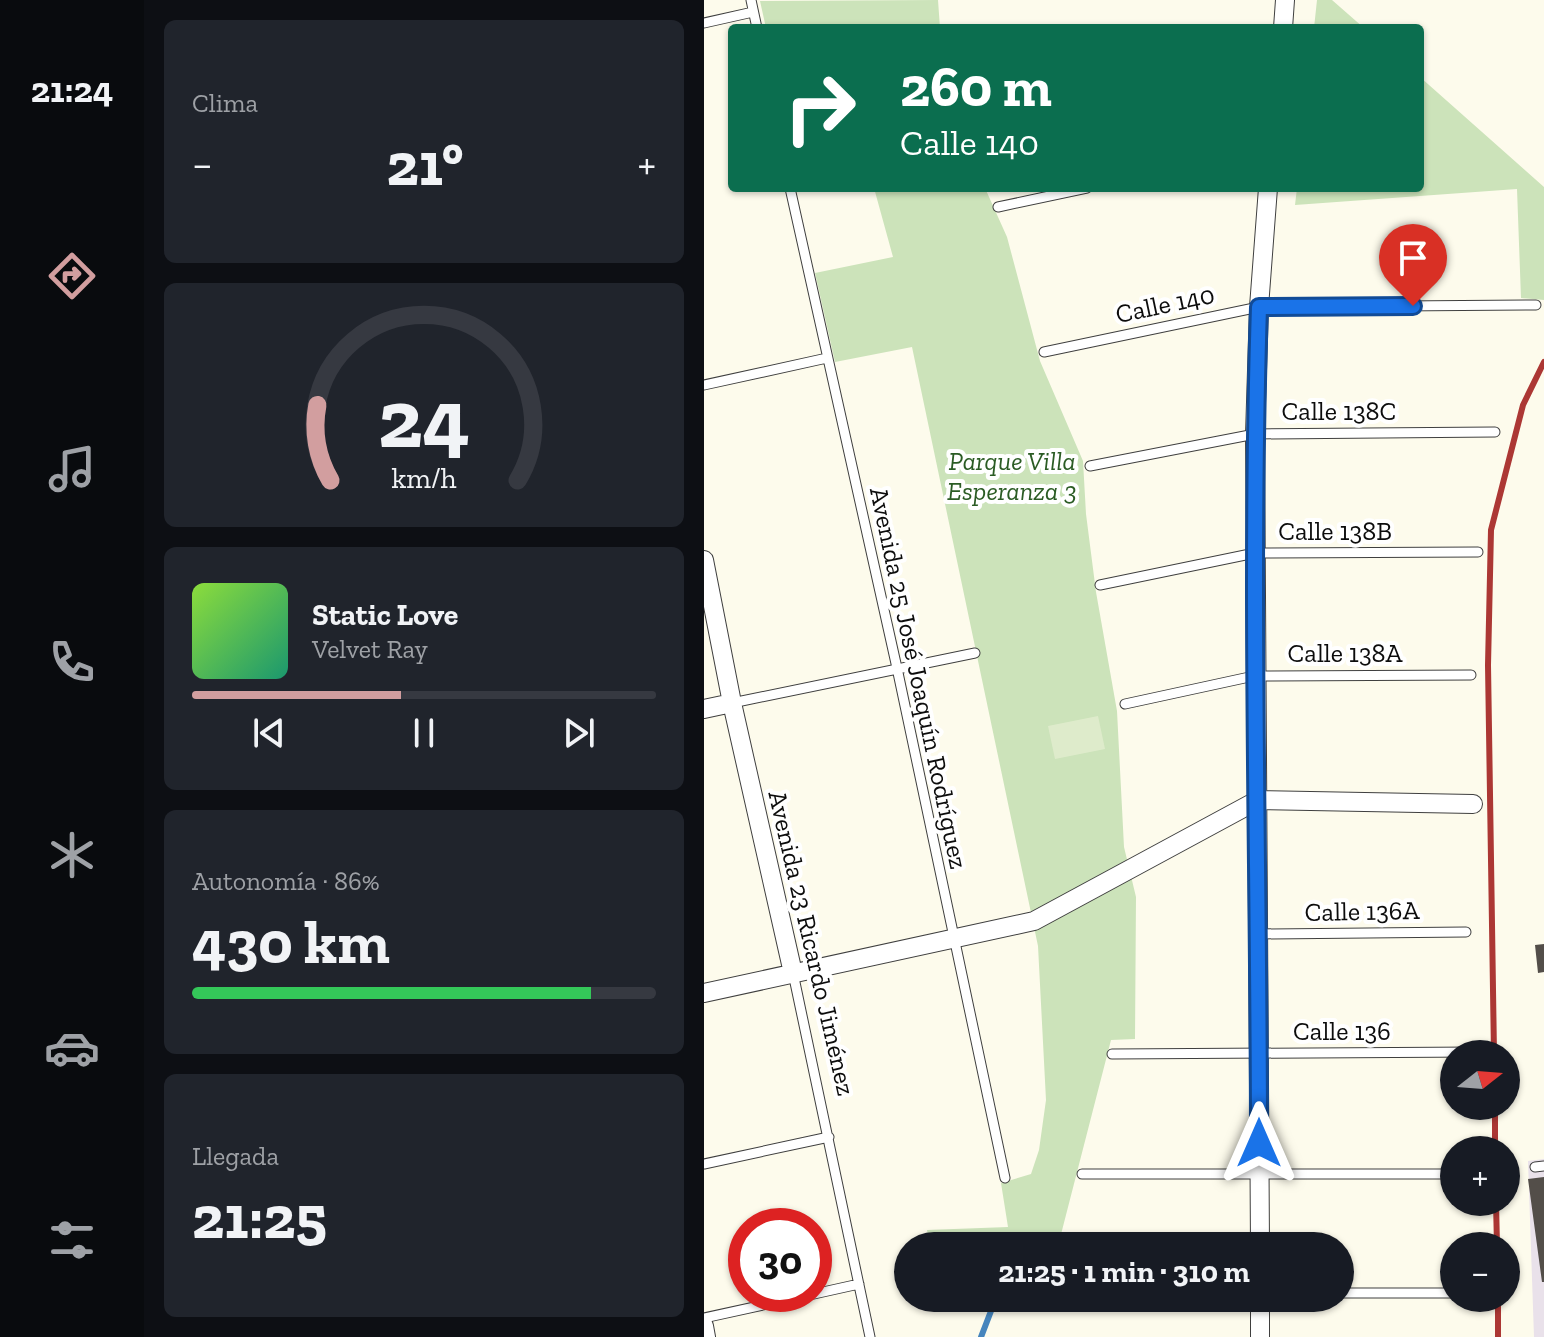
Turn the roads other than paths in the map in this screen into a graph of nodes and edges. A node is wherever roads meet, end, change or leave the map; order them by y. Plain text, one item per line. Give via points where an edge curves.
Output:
1 (751, 0) edge
2 (1285, 0) edge
3 (753, 12) junction
4 (704, 23) edge
5 (756, 24) edge
6 (1283, 24) edge
7 (791, 192) edge
8 (1068, 192) edge
9 (1268, 192) edge
10 (998, 207) dead end
11 (1536, 305) dead end
12 (1259, 307) junction
13 (1044, 352) dead end
14 (827, 358) junction
15 (704, 385) edge
16 (1495, 432) dead end
17 (1255, 434) junction
18 (1090, 466) dead end
19 (1478, 552) dead end
20 (1255, 553) junction
21 (704, 560) edge
22 (1100, 585) dead end
23 (975, 653) dead end
24 (897, 668) junction
25 (1471, 675) dead end
26 (1254, 676) junction
27 (732, 703) junction
28 (1125, 704) dead end
29 (704, 709) edge
30 (1258, 800) junction
31 (1473, 804) dead end
32 (1466, 932) dead end
33 (1259, 934) junction
34 (952, 939) junction
35 (793, 973) junction
36 (704, 993) edge
37 (1440, 1052) edge
38 (1112, 1054) dead end
39 (1259, 1054) junction
40 (829, 1137) junction
41 (704, 1164) edge
42 (1259, 1172) junction
43 (1082, 1174) dead end
44 (1440, 1174) edge
45 (1005, 1178) dead end
46 (1260, 1232) edge
47 (859, 1284) junction
48 (832, 1290) edge
49 (1354, 1293) edge
50 (1440, 1293) edge
51 (732, 1312) edge
52 (1260, 1312) edge
53 (704, 1318) edge
54 (704, 1326) edge
55 (706, 1337) edge
56 (870, 1337) edge
57 (1260, 1337) edge

1 - 3 lane
2 - 6 street
3 - 4 lane
3 - 5 lane
7 - 14 lane, Avenida 25 José Joaquín Rodríguez
8 - 10 lane
9 - 12 street
11 - 12 lane, Calle 140
12 - 13 lane, Calle 140
12 - 17 street
14 - 15 lane
14 - 24 lane, Avenida 25 José Joaquín Rodríguez
16 - 17 lane, Calle 138C
17 - 18 lane, Calle 138C
17 - 20 street
19 - 20 lane, Calle 138B
20 - 22 lane, Calle 138B
20 - 26 street
21 - 27 street, Avenida 23 Ricardo Jiménez
23 - 24 lane
24 - 27 lane
24 - 34 lane, Avenida 25 José Joaquín Rodríguez
25 - 26 lane, Calle 138A
26 - 28 lane, Calle 138A
26 - 30 street
27 - 29 street
27 - 35 street, Avenida 23 Ricardo Jiménez
30 - 31 street
30 - 33 street
30 - 34 street via 1034,921
32 - 33 lane, Calle 136A
33 - 39 street
34 - 35 street
34 - 45 lane, Avenida 25 José Joaquín Rodríguez
35 - 36 street
35 - 40 lane, Avenida 23 Ricardo Jiménez
37 - 39 lane, Calle 136
38 - 39 lane, Calle 136
39 - 42 street
40 - 41 lane
40 - 47 lane, Avenida 23 Ricardo Jiménez
42 - 43 lane
42 - 44 lane
42 - 46 street
47 - 48 lane
47 - 56 lane, Avenida 23 Ricardo Jiménez
49 - 50 lane
51 - 53 lane
52 - 57 street
54 - 55 street

